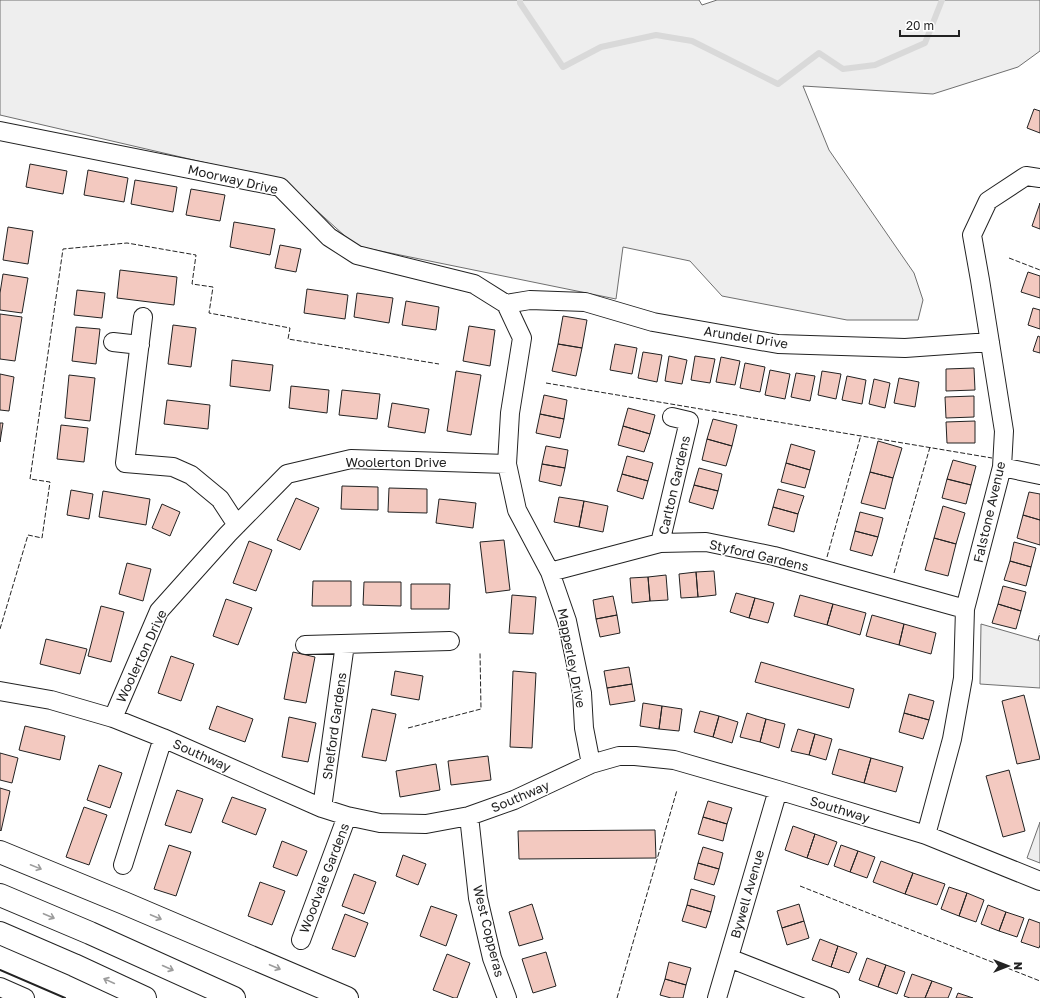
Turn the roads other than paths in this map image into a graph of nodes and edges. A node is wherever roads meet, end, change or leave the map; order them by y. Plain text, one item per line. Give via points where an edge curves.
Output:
1 (0, 131) edge
2 (1040, 178) edge
3 (506, 304) junction
4 (143, 317) dead end
5 (113, 342) dead end
6 (990, 342) junction
7 (140, 345) junction
8 (672, 417) dead end
9 (507, 464) junction
10 (1002, 467) junction
11 (1040, 474) edge
12 (237, 525) junction
13 (660, 543) junction
14 (550, 572) junction
15 (965, 609) junction
16 (450, 641) dead end
17 (345, 644) junction
18 (304, 645) dead end
19 (0, 691) edge
20 (113, 718) junction
21 (163, 738) junction
22 (591, 764) junction
23 (778, 790) junction
24 (322, 808) junction
25 (347, 816) junction
26 (469, 816) junction
27 (926, 836) junction
28 (0, 852) edge
29 (123, 865) dead end
30 (1040, 881) edge
31 (0, 895) edge
32 (0, 933) edge
33 (301, 940) dead end
34 (729, 958) junction
35 (0, 987) edge
36 (25, 998) edge
37 (145, 998) edge
38 (234, 998) edge
39 (347, 998) edge
40 (507, 998) edge
41 (717, 998) edge
42 (830, 998) edge

1 - 3 street, Moorway Drive via 280,186 329,237 357,255 474,284
2 - 6 street, Falstone Avenue via 1026,176 988,201 972,235
3 - 6 street, Arundel Drive via 530,300 585,302 653,322 778,344 905,348
3 - 9 street, Mapperley Drive via 522,338 510,413
4 - 7 street
5 - 7 street
6 - 10 street, Falstone Avenue via 1004,431
7 - 12 street via 125,463 173,467 191,475 220,499
8 - 13 street, Carlton Gardens via 689,421
9 - 12 street, Woolerton Drive via 351,459 286,474
9 - 14 street, Mapperley Drive via 517,510
10 - 11 street
10 - 15 street, Falstone Avenue
12 - 20 street, Woolerton Drive via 160,611
13 - 14 street, Styford Gardens
13 - 15 street, Styford Gardens via 706,542 774,556
14 - 22 street, Mapperley Drive via 567,621 582,693 584,728
15 - 27 street, Falstone Avenue via 963,678 952,739
16 - 17 street
17 - 18 street
17 - 24 street, Shelford Gardens
19 - 20 street, Southway via 51,700
20 - 21 street, Southway
21 - 24 street, Southway
21 - 29 street
22 - 23 street, Southway via 618,756 674,760
22 - 26 street, Southway via 514,800
23 - 27 street, Southway
23 - 34 street, Bywell Avenue
24 - 25 street, Southway
25 - 26 street, Southway via 380,823 426,824
25 - 33 street, Woodvale Gardens
26 - 40 street, West Copperas via 478,898 492,958
27 - 30 street, Southway
28 -> 39 highway
31 -> 38 highway
37 -> 32 highway
34 - 41 street, Bywell Avenue
34 - 42 street
35 - 36 street

